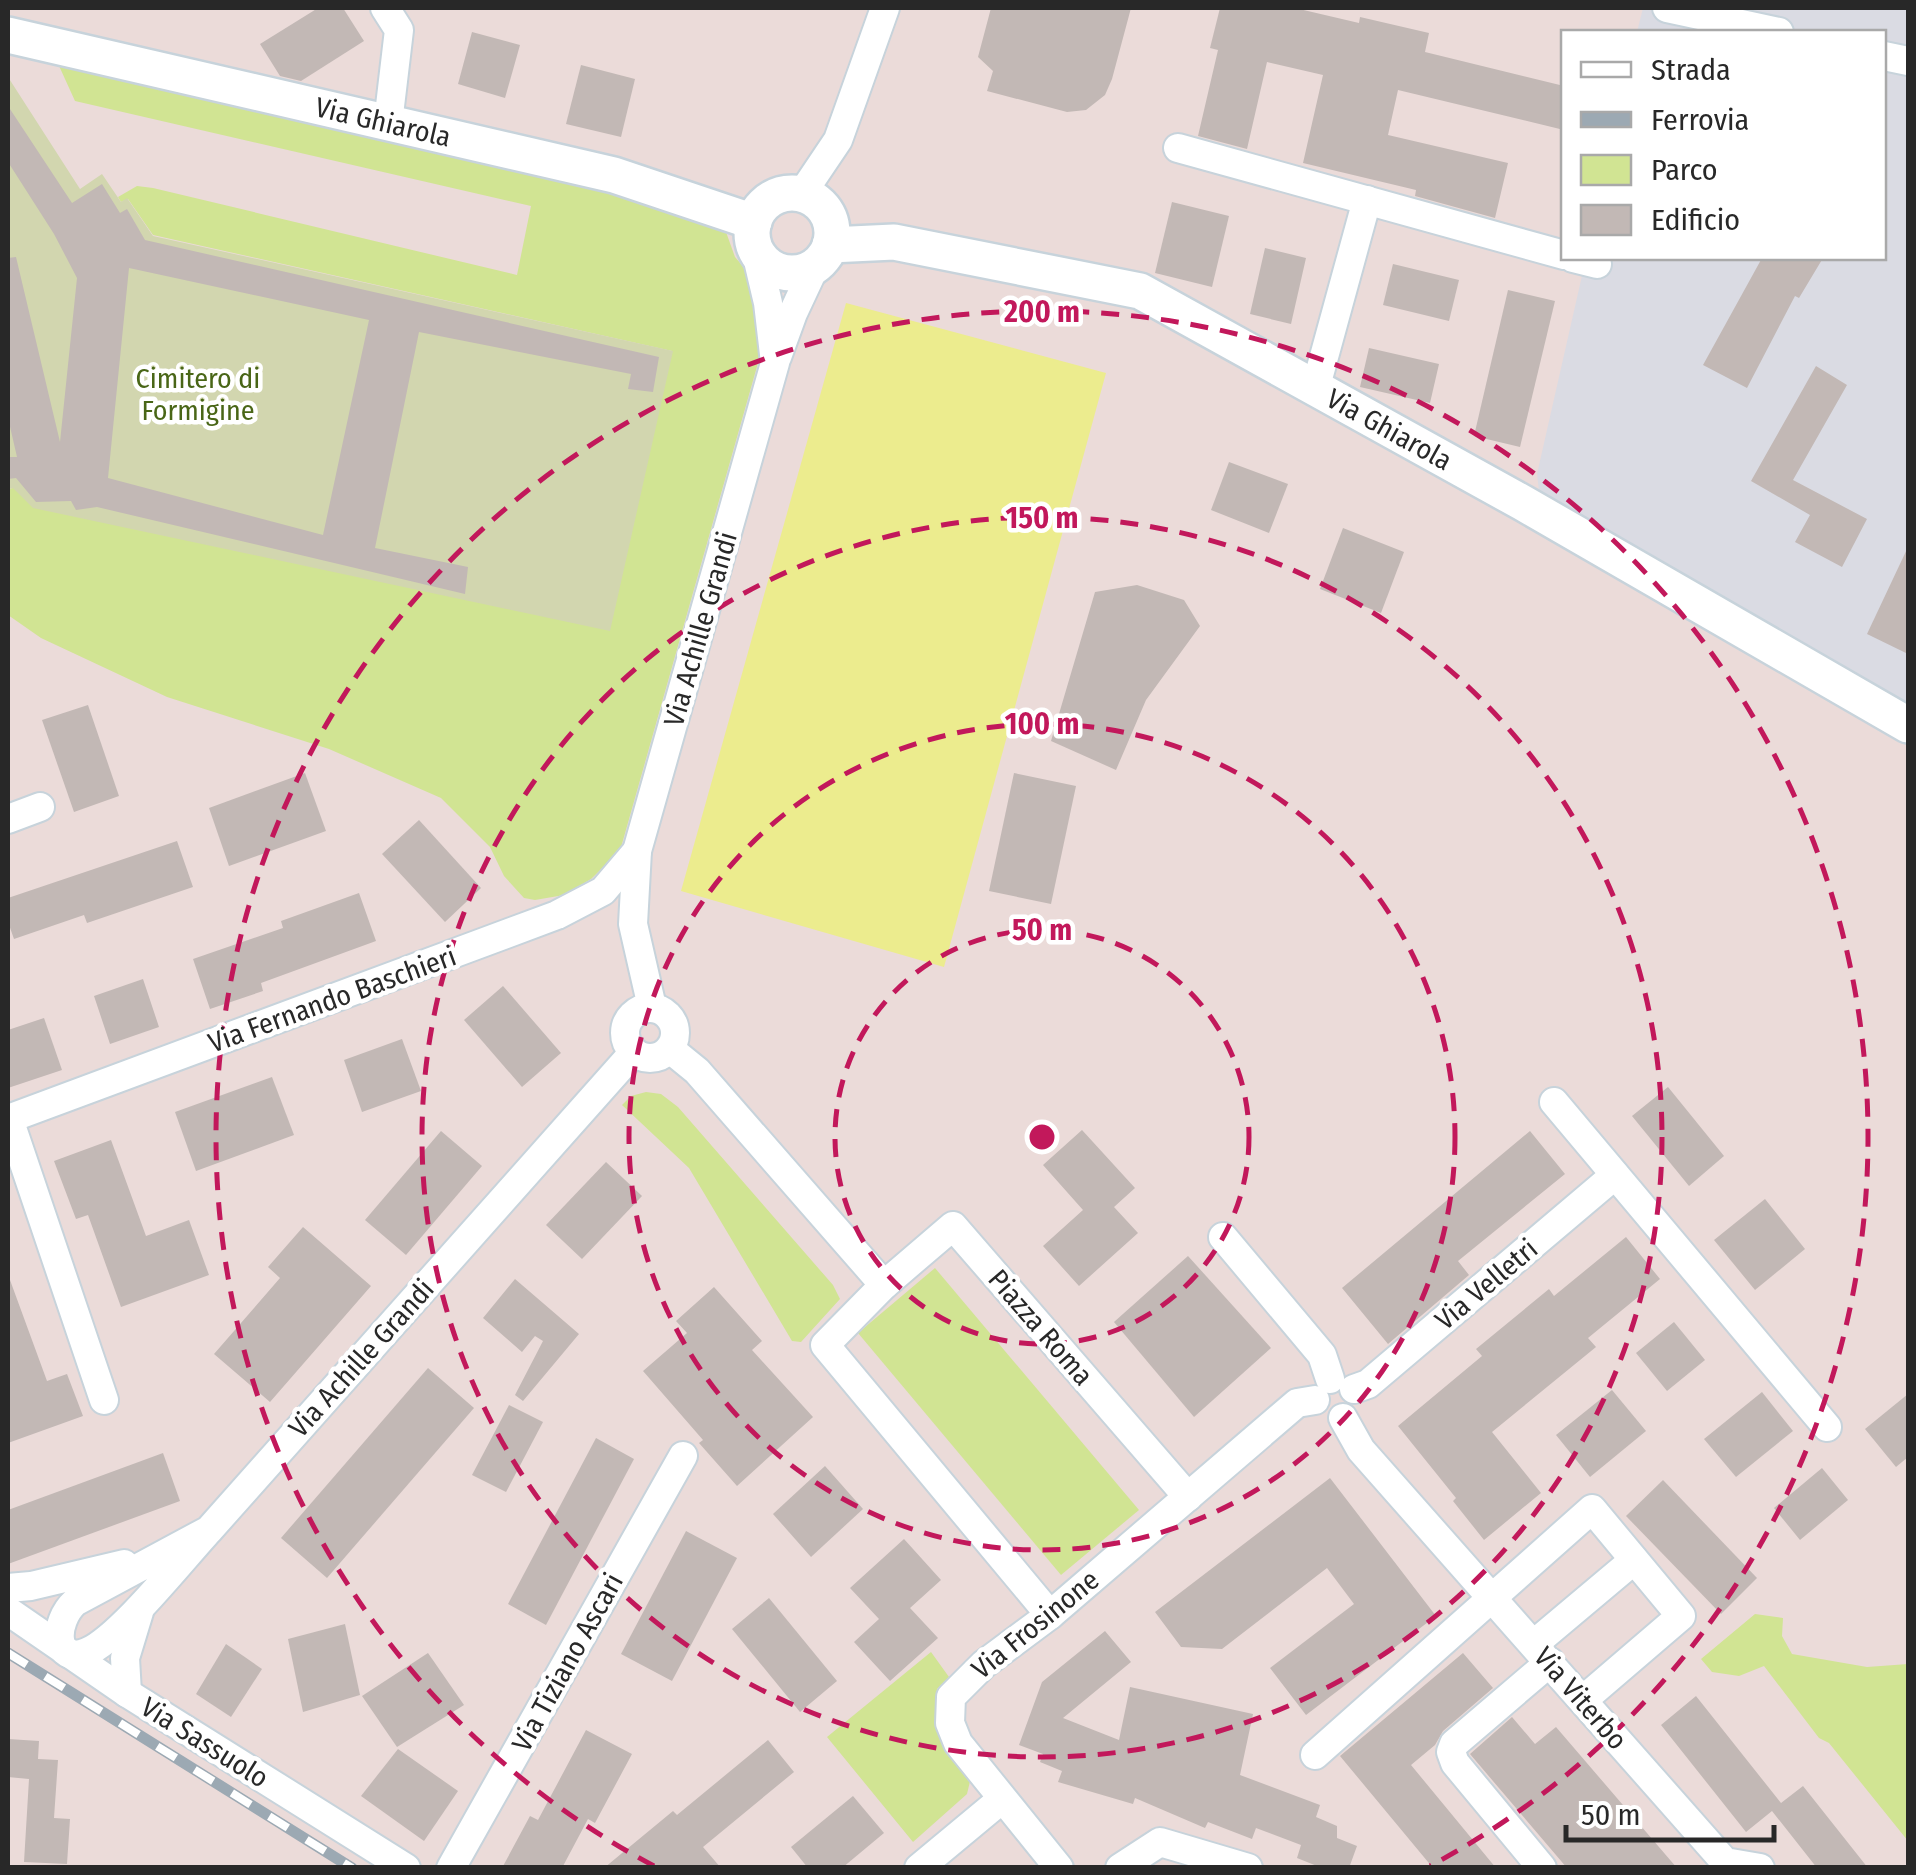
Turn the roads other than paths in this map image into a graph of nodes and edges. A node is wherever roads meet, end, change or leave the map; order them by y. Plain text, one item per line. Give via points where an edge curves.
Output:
1 (386, 8) edge
2 (885, 8) edge
3 (1667, 8) edge
4 (1770, 30) edge
5 (8, 35) edge
6 (388, 123) junction
7 (1178, 148) dead end
8 (801, 195) junction
9 (1367, 200) junction
10 (755, 237) junction
11 (1561, 254) edge
12 (822, 255) junction
13 (775, 363) junction
14 (1316, 386) junction
15 (1908, 725) edge
16 (40, 807) dead end
17 (8, 819) edge
18 (637, 852) junction
19 (652, 1007) junction
20 (670, 1049) junction
21 (634, 1052) junction
22 (1554, 1102) dead end
23 (8, 1119) edge
24 (1615, 1175) junction
25 (1223, 1237) dead end
26 (884, 1285) junction
27 (1333, 1389) junction
28 (104, 1400) dead end
29 (1828, 1428) dead end
30 (683, 1456) dead end
31 (1188, 1497) junction
32 (209, 1530) junction
33 (159, 1554) junction
34 (1634, 1560) junction
35 (8, 1588) edge
36 (147, 1597) junction
37 (1494, 1598) junction
38 (8, 1612) edge
39 (1050, 1615) junction
40 (68, 1652) junction
41 (1542, 1654) junction
42 (127, 1693) junction
43 (1582, 1700) junction
44 (1314, 1755) dead end
45 (1002, 1799) junction
46 (406, 1868) edge
47 (451, 1868) edge
48 (920, 1868) edge
49 (1059, 1868) edge
50 (1120, 1868) edge
51 (1248, 1868) edge
52 (1542, 1868) edge
53 (1760, 1868) edge

1 - 6 street via 399,30
2 - 8 street via 838,140
3 - 4 street
5 - 6 street, Via Ghiarola
6 - 10 street, Via Ghiarola via 614,175
7 - 9 street
8 - 10 street via 767,202
8 - 12 street via 823,208 832,232
9 - 11 street
9 - 14 street
10 - 12 street, Via Ghiarola via 764,262 789,274
10 - 13 street, Via Achille Grandi
12 - 13 street
12 - 14 street, Via Ghiarola via 894,242 1140,292
13 - 18 street, Via Achille Grandi
14 - 15 street, Via Ghiarola
16 - 17 street
18 - 19 street, Via Achille Grandi via 633,924
18 - 23 street, Via Fernando Baschieri via 603,891 557,916
19 - 20 street via 672,1019
19 - 21 street via 627,1023
20 - 21 street via 648,1058
20 - 26 street via 697,1071
21 - 32 street, Via Achille Grandi
22 - 24 street
23 - 28 street, Via Fernando Baschieri
24 - 27 street, Via Velletri via 1368,1384
24 - 29 street
25 - 27 street via 1322,1355
26 - 31 street, Piazza Roma via 953,1226
26 - 39 street, Piazza Roma via 825,1345
27 - 31 street, Via Velletri via 1297,1403
27 - 37 street, Via Viterbo via 1355,1406 1342,1418 1360,1450
30 - 47 street, Via Tiziano Ascari
31 - 39 street, Via Frosinone
32 - 33 street, Via Achille Grandi
32 - 36 street, Via Achille Grandi
33 - 35 street, Via Achille Grandi
33 - 40 street, Via Achille Grandi via 67,1609 58,1633
34 - 37 street via 1592,1509
34 - 41 street
34 - 43 street via 1681,1616
36 - 40 street, Via Achille Grandi via 103,1642 78,1655
36 - 42 street, Via Achille Grandi via 124,1658
37 - 41 street, Via Viterbo
37 - 44 street
38 - 40 street, Via Sassuolo
39 - 45 street, Via Frosinone via 951,1697 958,1743
40 - 42 street, Via Sassuolo
41 - 43 street, Via Viterbo
41 - 52 street via 1452,1752
42 - 46 street, Via Sassuolo
43 - 53 street, Via Viterbo via 1725,1862
45 - 48 street
45 - 49 street, Via Frosinone
50 - 51 street via 1160,1842

